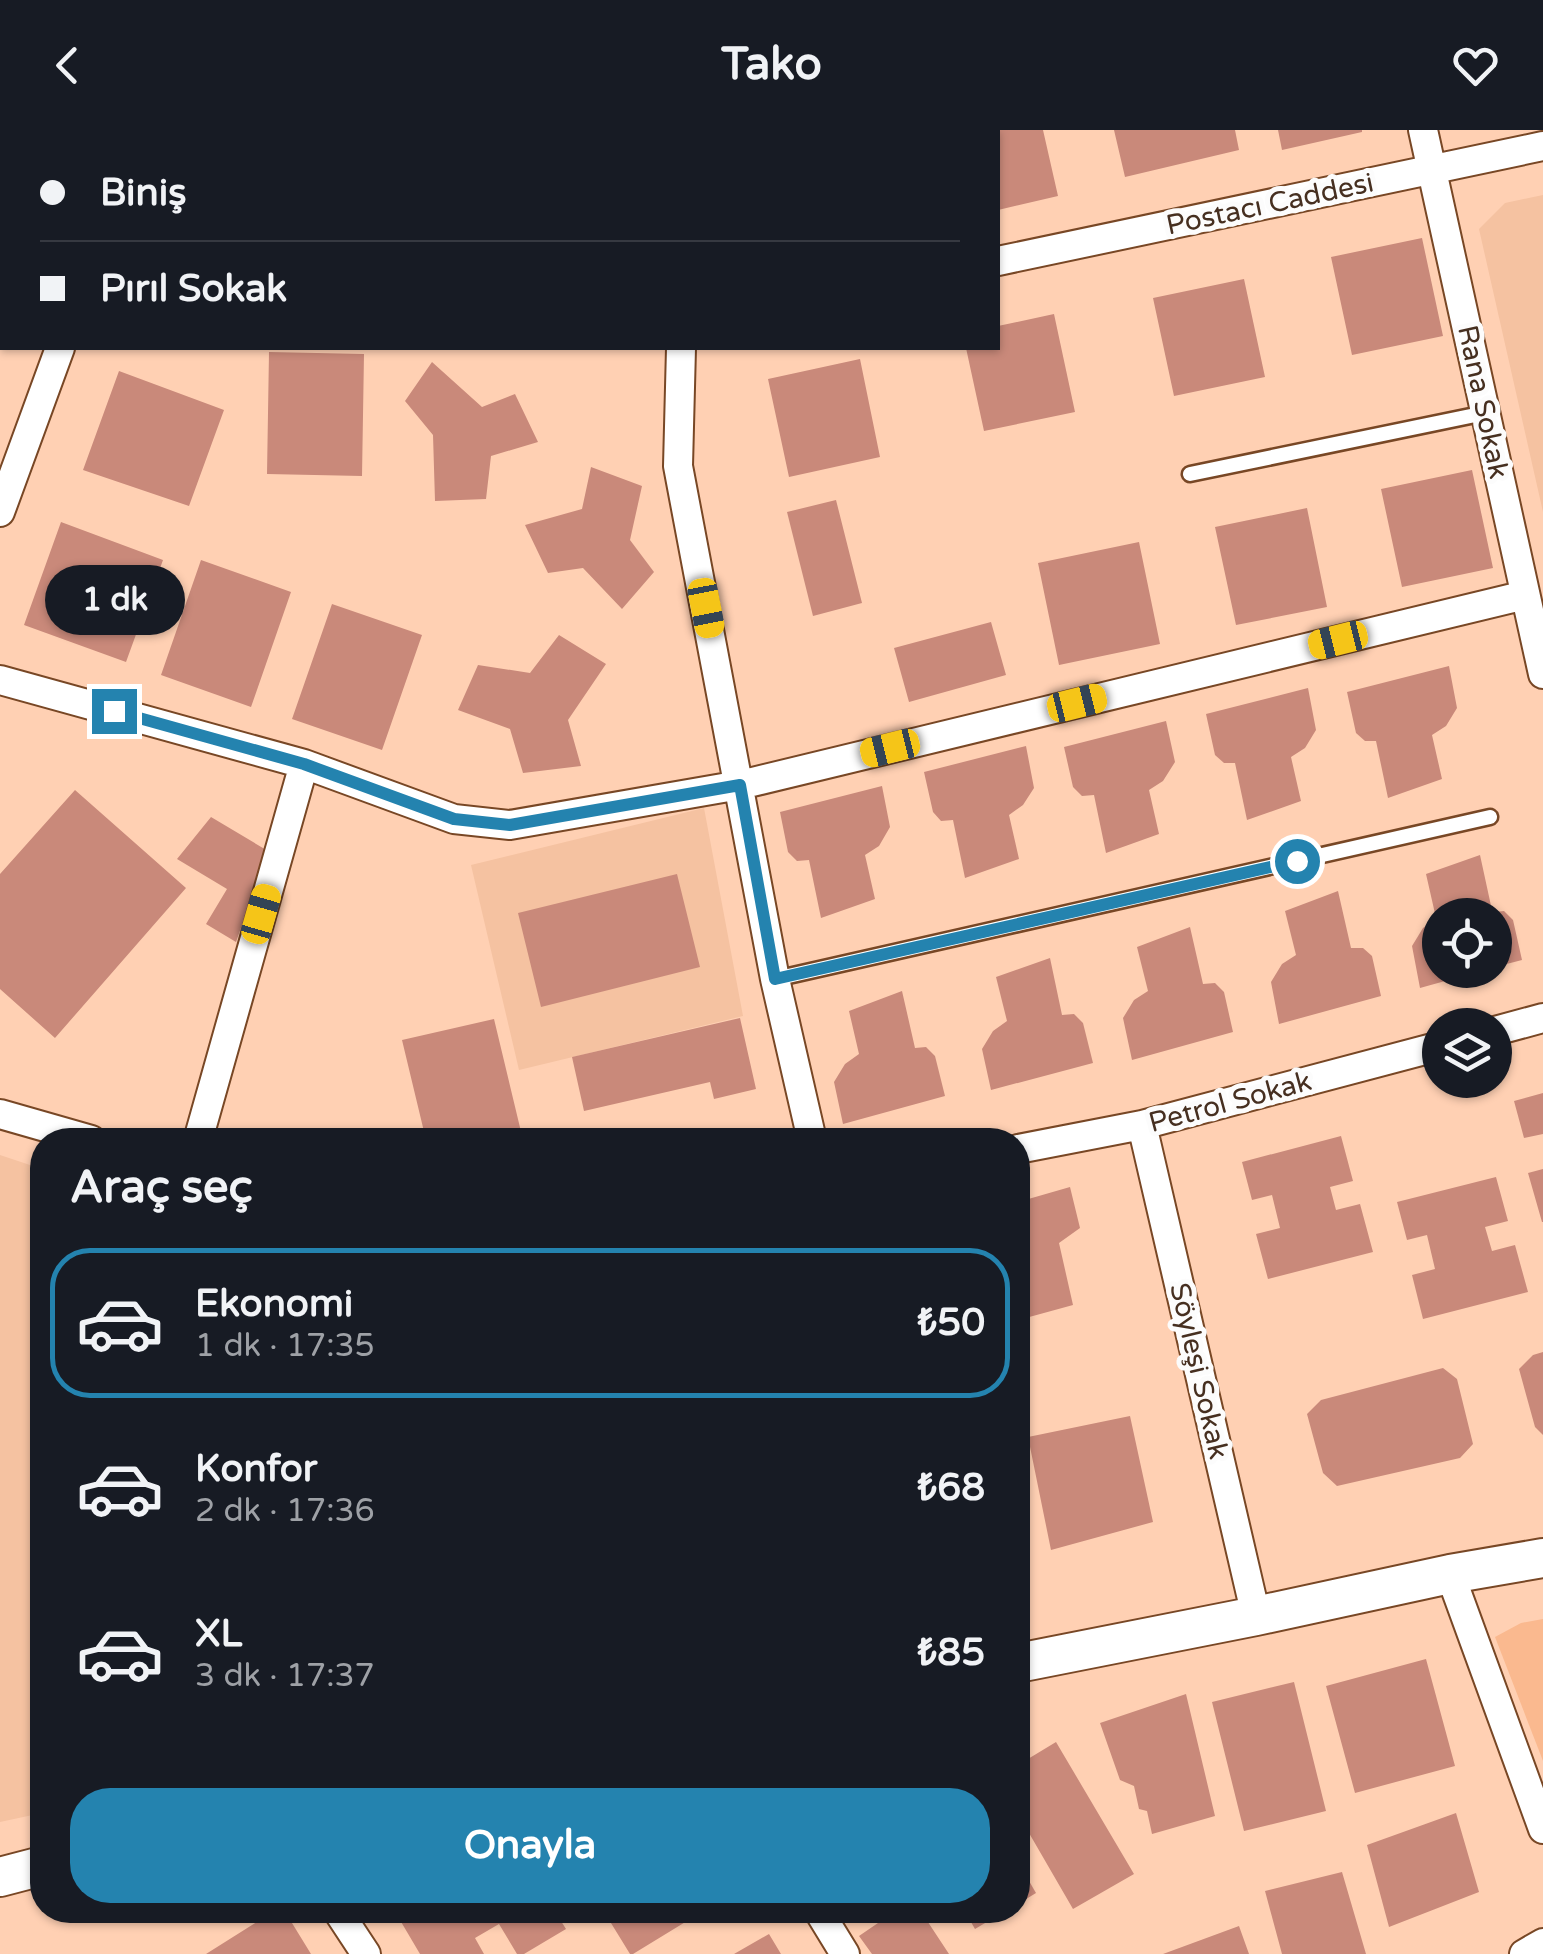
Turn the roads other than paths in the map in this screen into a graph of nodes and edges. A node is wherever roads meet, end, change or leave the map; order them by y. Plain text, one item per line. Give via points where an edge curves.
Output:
1 (1423, 130) edge
2 (1543, 146) edge
3 (1433, 171) junction
4 (1000, 261) edge
5 (59, 350) edge
6 (681, 350) edge
7 (1486, 413) junction
8 (1190, 474) dead end
9 (0, 512) edge
10 (1525, 594) junction
11 (1543, 674) edge
12 (0, 680) edge
13 (304, 764) junction
14 (740, 785) junction
15 (1490, 817) dead end
16 (775, 979) junction
17 (1543, 1018) edge
18 (1512, 1026) edge
19 (1422, 1051) edge
20 (0, 1114) edge
21 (1142, 1125) junction
22 (49, 1128) edge
23 (201, 1128) edge
24 (809, 1128) edge
25 (1030, 1147) edge
26 (1543, 1558) edge
27 (1450, 1574) junction
28 (1256, 1616) junction
29 (1030, 1661) edge
30 (1543, 1829) edge
31 (30, 1869) edge
32 (0, 1877) edge
33 (345, 1923) edge
34 (826, 1923) edge
35 (1543, 1943) edge
36 (366, 1954) edge
37 (845, 1954) edge
38 (1524, 1954) edge

1 - 3 street, Rana Sokak
2 - 3 street, Postacı Caddesi
3 - 4 street, Postacı Caddesi
3 - 7 street, Rana Sokak
5 - 9 street
6 - 14 street via 678,466
7 - 8 lane
7 - 10 street, Rana Sokak
10 - 11 street, Rana Sokak
10 - 14 street
12 - 13 street
13 - 14 street via 454,819 510,825
13 - 23 street
14 - 16 street
15 - 16 lane
16 - 24 street
17 - 18 street
19 - 21 street, Petrol Sokak
20 - 22 street
21 - 25 street, Petrol Sokak
21 - 28 street, Söyleşi Sokak
26 - 27 main road
27 - 28 main road
27 - 30 street
28 - 29 main road
31 - 32 main road
33 - 36 street
34 - 37 street
35 - 38 street

